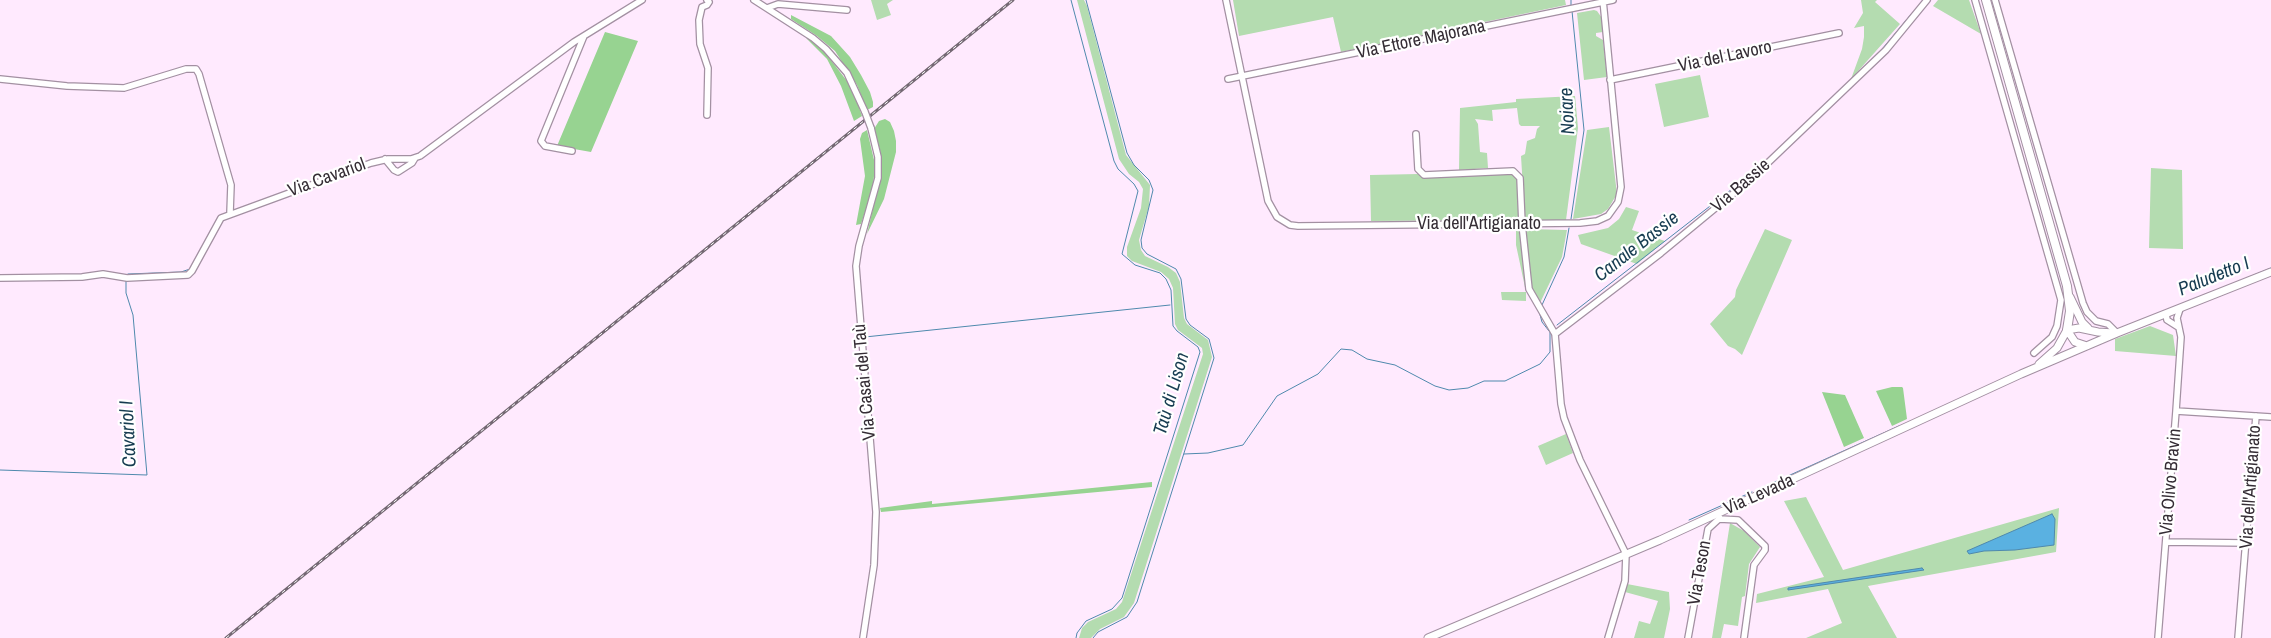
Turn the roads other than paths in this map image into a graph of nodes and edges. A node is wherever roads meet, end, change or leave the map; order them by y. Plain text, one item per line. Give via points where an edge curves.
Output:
1 (642, 0) edge
2 (707, 0) edge
3 (754, 0) edge
4 (1226, 0) edge
5 (1613, 0) edge
6 (1927, 0) edge
7 (1975, 0) edge
8 (1984, 0) edge
9 (1995, 0) edge
10 (1603, 1) edge
11 (767, 8) junction
12 (847, 10) dead end
13 (1839, 33) dead end
14 (584, 36) junction
15 (1242, 77) junction
16 (1228, 79) dead end
17 (0, 80) edge
18 (1610, 80) junction
19 (706, 115) dead end
20 (1416, 134) dead end
21 (572, 151) dead end
22 (415, 158) junction
23 (386, 159) junction
24 (230, 213) junction
25 (1522, 224) junction
26 (2271, 272) edge
27 (0, 278) edge
28 (2069, 296) junction
29 (2180, 309) junction
30 (2167, 314) junction
31 (2153, 320) junction
32 (2175, 324) junction
33 (2067, 330) junction
34 (2091, 330) junction
35 (2117, 333) junction
36 (1555, 334) junction
37 (2088, 346) junction
38 (2034, 353) dead end
39 (2021, 374) junction
40 (2176, 411) junction
41 (2256, 416) junction
42 (2271, 417) edge
43 (1720, 516) junction
44 (2166, 542) junction
45 (2246, 542) junction
46 (1626, 554) junction
47 (863, 638) edge
48 (1428, 638) edge
49 (1608, 638) edge
50 (1688, 638) edge
51 (1744, 638) edge
52 (2158, 638) edge
53 (2238, 638) edge

1 - 14 street
2 - 19 street via 709,2 702,7 699,20 700,44 708,68
3 - 11 street
4 - 15 street, Via dell'Artigianato
5 - 10 street, Via Ettore Majorana
6 - 36 street, Via Bassie via 1886,50 1752,178
7 - 38 street via 2061,300 2052,337
8 - 28 highway
9 - 35 street via 2083,304 2096,321 2108,324
10 - 15 street, Via Ettore Majorana
10 - 18 street, Via dell'Artigianato
11 - 12 street via 778,4
11 - 47 street, Via Casai del Taù, bridge via 813,38 838,60 854,85 871,128 878,157 878,178 856,266 876,512 874,565
13 - 18 street, Via del Lavoro
14 - 21 street via 541,141 545,146
14 - 22 street
15 - 16 street, Via Ettore Majorana
15 - 25 street, Via dell'Artigianato via 1268,201 1274,214 1282,221 1298,226
17 - 24 street via 124,88 186,69 196,70 231,185
18 - 25 street, Via dell'Artigianato via 1621,187 1615,207 1608,216 1590,222
20 - 25 street via 1418,169 1424,175 1518,173
22 - 23 street, Via Cavariol
22 - 23 street via 398,172
23 - 24 street, Via Cavariol
24 - 27 street, Via Cavariol via 221,218 192,271 184,276 127,278 103,274
25 - 36 street via 1529,288
26 - 29 main road, Via Levada
28 - 33 highway
28 - 34 main road via 2082,322
29 - 30 main road, Via Levada
29 - 32 street, Via Olivo Bravin
30 - 31 main road, Via Levada
30 - 32 street
31 - 32 street
31 - 35 main road, Via Levada
32 - 40 street, Via Olivo Bravin via 2180,337
33 - 34 main road, Via Levada
33 - 37 main road via 2075,342
33 - 39 main road via 2051,354
34 - 35 main road, Via Levada
35 - 37 main road, Via Levada
36 - 46 street via 1561,404 1569,434
37 - 39 main road, Via Levada
39 - 43 main road, Via Levada
40 - 41 street, Via dell'Artigianato
40 - 44 street, Via Olivo Bravin
41 - 42 street
41 - 45 street, Via dell'Artigianato
43 - 46 main road, Via Levada
43 - 50 street, Via Teson via 1708,529
43 - 51 street via 1738,520 1765,546 1754,565
44 - 45 street
44 - 52 street, Via Olivo Bravin
45 - 53 street, Via dell'Artigianato
46 - 48 main road, Via Levada
46 - 49 street via 1625,581

